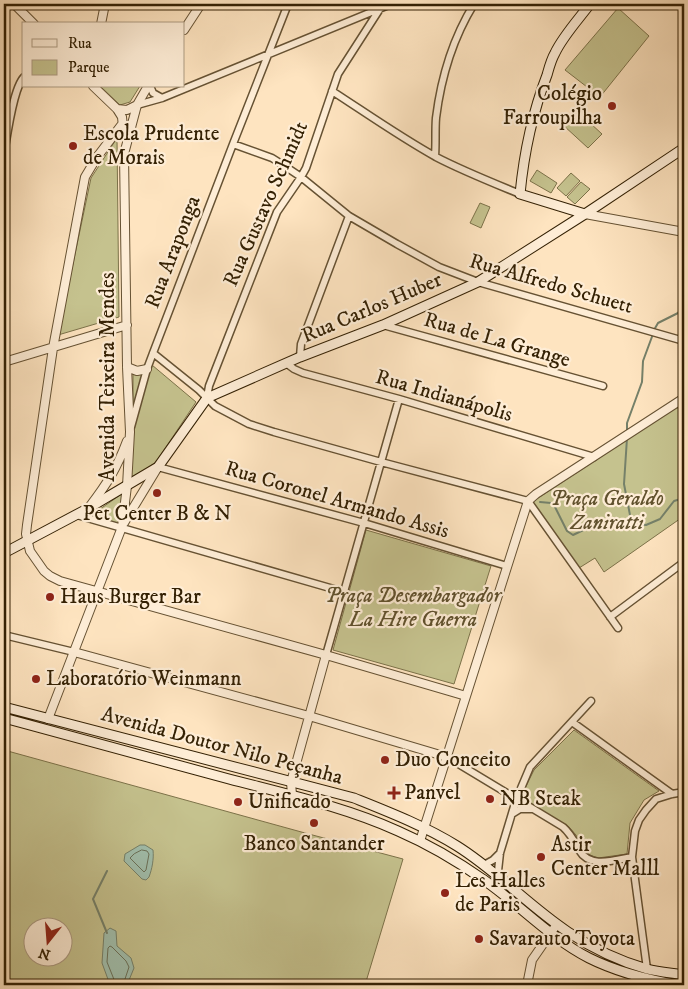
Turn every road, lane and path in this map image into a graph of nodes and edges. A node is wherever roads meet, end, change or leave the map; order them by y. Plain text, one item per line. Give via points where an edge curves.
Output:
1 (14, 4) edge
2 (105, 4) edge
3 (201, 4) edge
4 (288, 4) edge
5 (390, 4) edge
6 (474, 4) edge
7 (590, 4) edge
8 (677, 4) edge
9 (382, 6) edge
10 (684, 6) edge
11 (32, 22) edge
12 (101, 22) edge
13 (185, 28) edge
14 (269, 54) junction
15 (22, 79) edge
16 (95, 88) edge
17 (148, 88) edge
18 (150, 88) edge
19 (332, 91) junction
20 (162, 98) junction
21 (137, 105) junction
22 (117, 109) junction
23 (123, 124) junction
24 (127, 141) junction
25 (233, 144) junction
26 (5, 146) edge
27 (684, 148) edge
28 (4, 154) edge
29 (124, 154) junction
30 (435, 156) junction
31 (301, 177) junction
32 (520, 194) junction
33 (584, 214) junction
34 (349, 216) junction
35 (684, 232) edge
36 (478, 282) junction
37 (127, 325) junction
38 (383, 325) junction
39 (684, 341) edge
40 (53, 348) junction
41 (153, 353) junction
42 (300, 357) junction
43 (4, 362) edge
44 (286, 363) junction
45 (127, 367) junction
46 (147, 369) junction
47 (603, 386) dead end
48 (207, 398) junction
49 (684, 398) edge
50 (399, 399) junction
51 (130, 432) junction
52 (594, 457) junction
53 (381, 462) junction
54 (158, 467) junction
55 (127, 486) junction
56 (528, 501) junction
57 (87, 509) junction
58 (77, 515) junction
59 (364, 523) junction
60 (122, 527) junction
61 (27, 542) junction
62 (4, 553) edge
63 (684, 562) edge
64 (507, 566) junction
65 (98, 591) junction
66 (344, 592) junction
67 (610, 616) junction
68 (618, 628) dead end
69 (4, 635) edge
70 (74, 652) junction
71 (326, 655) junction
72 (466, 696) junction
73 (591, 701) dead end
74 (4, 707) edge
75 (309, 716) junction
76 (4, 718) edge
77 (48, 719) junction
78 (572, 722) junction
79 (30, 725) junction
80 (446, 757) junction
81 (291, 782) junction
82 (684, 792) edge
83 (672, 794) junction
84 (292, 795) junction
85 (516, 800) junction
86 (531, 808) junction
87 (512, 814) junction
88 (424, 828) junction
89 (420, 841) junction
90 (500, 853) junction
91 (632, 857) junction
92 (484, 865) junction
93 (501, 878) junction
94 (557, 924) junction
95 (551, 933) junction
96 (647, 969) junction
97 (684, 975) edge
98 (528, 985) edge
99 (679, 985) edge

1 - 11 street
2 - 12 street
3 - 13 street
4 - 14 street, Rua Araponga
5 - 9 street
6 - 30 street via 448,61 436,118
7 - 32 main road via 555,53 540,92 523,162
8 - 10 street
9 - 14 street
9 - 19 street, Rua Gustavo Schmidt via 338,74
14 - 20 street
14 - 25 street, Rua Araponga
15 - 26 street via 15,93
16 - 22 street
17 - 21 street, Avenida Teixeira Mendes
18 - 20 street
19 - 30 street
19 - 31 street, Rua Gustavo Schmidt
20 - 21 street
21 - 22 street via 127,110
21 - 24 street, Avenida Teixeira Mendes
22 - 23 street
23 - 24 street via 127,127
23 - 29 street
23 - 40 street via 85,177
24 - 29 street, Avenida Teixeira Mendes
25 - 31 street, Rua Alfredo Schuett via 272,158
25 - 41 street, Rua Araponga
26 - 28 street
27 - 33 main road, Rua Carlos Huber
29 - 37 street, Avenida Teixeira Mendes
30 - 32 street
31 - 34 street, Rua Alfredo Schuett
31 - 48 street, Rua Gustavo Schmidt via 277,212
32 - 33 main road
33 - 35 street
33 - 36 main road, Rua Carlos Huber
34 - 36 street, Rua Alfredo Schuett via 439,267
34 - 42 street via 301,344
36 - 38 main road, Rua Carlos Huber
36 - 39 street, Rua Alfredo Schuett
37 - 40 street
37 - 45 street, Avenida Teixeira Mendes
38 - 42 main road, Rua Carlos Huber
38 - 47 street, Rua de La Grange
40 - 43 street
40 - 61 street via 26,525
41 - 46 street, Rua Araponga
41 - 48 street
42 - 44 main road, Rua Carlos Huber
44 - 48 main road, Rua Carlos Huber
44 - 50 street, Rua Indianápolis via 303,373
45 - 46 street
45 - 51 street, Avenida Teixeira Mendes
46 - 51 street, Rua Araponga
48 - 53 street via 215,406 249,424
48 - 54 main road
49 - 52 street
50 - 52 street, Rua Indianápolis
50 - 53 street
51 - 55 street, Avenida Teixeira Mendes
51 - 57 street, Rua Araponga via 111,477
52 - 56 street
53 - 56 street
53 - 59 street
54 - 55 main road
54 - 59 street, Rua Coronel Armando Assis
54 - 60 street
55 - 57 main road
55 - 60 street, Avenida Teixeira Mendes
56 - 64 street
56 - 67 street
57 - 58 main road
58 - 60 street
58 - 61 main road
59 - 64 street, Rua Coronel Armando Assis
59 - 66 street
60 - 65 street, Avenida Teixeira Mendes
60 - 66 street
61 - 62 main road
61 - 65 street via 30,551 50,576
63 - 67 street
64 - 72 street
65 - 70 street, Avenida Teixeira Mendes
65 - 71 street
66 - 71 street
67 - 68 street
69 - 70 street
70 - 75 street
70 - 77 street, Avenida Teixeira Mendes
71 - 72 street
71 - 75 street
72 - 80 street
73 - 78 street
74 - 77 main road, Avenida Doutor Nilo Peçanha
75 - 80 street
75 - 81 street
76 - 79 main road, Avenida Doutor Nilo Peçanha
77 - 79 main road
77 - 81 main road, Avenida Doutor Nilo Peçanha
78 - 83 street
78 - 85 street via 530,768
79 - 84 main road, Avenida Doutor Nilo Peçanha
80 - 85 street
80 - 88 street
81 - 84 street
81 - 88 main road, Avenida Doutor Nilo Peçanha via 354,798
82 - 83 street
83 - 91 street via 656,799 639,820
84 - 89 main road, Avenida Doutor Nilo Peçanha via 358,815
85 - 86 street
85 - 87 street
86 - 87 street
86 - 91 street via 568,831 582,854 590,860 600,862
87 - 90 street
88 - 89 street
88 - 92 main road, Avenida Doutor Nilo Peçanha
89 - 95 main road, Avenida Doutor Nilo Peçanha via 484,880
90 - 92 street
90 - 93 street via 498,871
91 - 96 street
92 - 93 main road, Avenida Doutor Nilo Peçanha
93 - 94 main road, Avenida Doutor Nilo Peçanha
94 - 95 street
94 - 96 main road, Avenida Doutor Nilo Peçanha via 594,948
95 - 98 street via 532,960
95 - 99 main road, Avenida Doutor Nilo Peçanha via 590,958 615,969
96 - 97 main road, Avenida Doutor Nilo Peçanha

